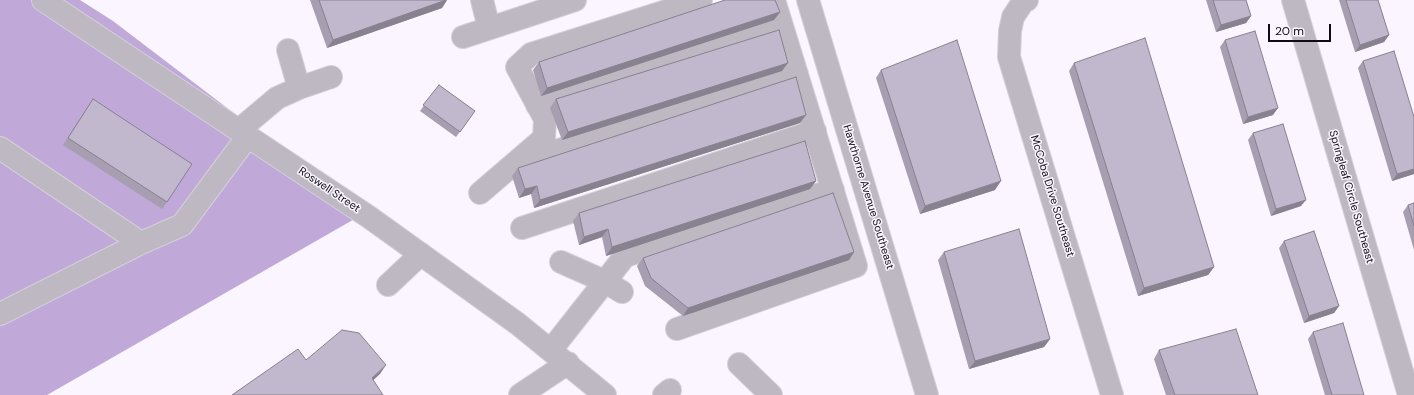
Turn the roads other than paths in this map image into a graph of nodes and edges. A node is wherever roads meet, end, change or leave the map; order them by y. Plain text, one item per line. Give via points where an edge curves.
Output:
1 (43, 0) edge
2 (482, 0) edge
3 (575, 0) edge
4 (701, 0) edge
5 (774, 0) edge
6 (808, 0) edge
7 (1027, 0) edge
8 (1294, 0) edge
9 (782, 26) junction
10 (489, 28) junction
11 (463, 37) dead end
12 (288, 50) dead end
13 (797, 74) junction
14 (331, 77) dead end
15 (299, 88) junction
16 (538, 105) junction
17 (815, 131) junction
18 (243, 133) junction
19 (0, 148) edge
20 (518, 159) junction
21 (833, 190) junction
22 (480, 192) dead end
23 (522, 228) dead end
24 (141, 243) junction
25 (421, 254) junction
26 (561, 262) dead end
27 (388, 285) dead end
28 (613, 286) junction
29 (0, 314) edge
30 (677, 329) dead end
31 (559, 356) junction
32 (739, 364) dead end
33 (520, 395) edge
34 (605, 395) edge
35 (771, 395) edge
36 (927, 395) edge
37 (1112, 395) edge
38 (1409, 395) edge

1 - 18 street, Roswell Street
2 - 10 street
3 - 10 street
4 - 16 street via 531,54 517,67
5 - 9 street
6 - 36 street, Hawthorne Avenue Southeast
7 - 37 street, McCoba Drive Southeast via 1013,17 1009,57
8 - 38 street, Springleaf Circle Southeast
9 - 13 street
9 - 16 street
10 - 11 street
12 - 15 street
13 - 17 street
13 - 20 street via 559,150
14 - 15 street
15 - 18 street via 277,98
16 - 20 street via 545,119 544,138
17 - 21 street
17 - 23 street
18 - 24 street via 182,225
18 - 25 street, Roswell Street
19 - 24 street
20 - 22 street
21 - 28 street via 625,256
21 - 30 street via 856,266
24 - 29 street
25 - 27 street
25 - 31 street, Roswell Street
26 - 28 street
28 - 31 street
31 - 33 street
31 - 34 street, Roswell Street
32 - 35 street

